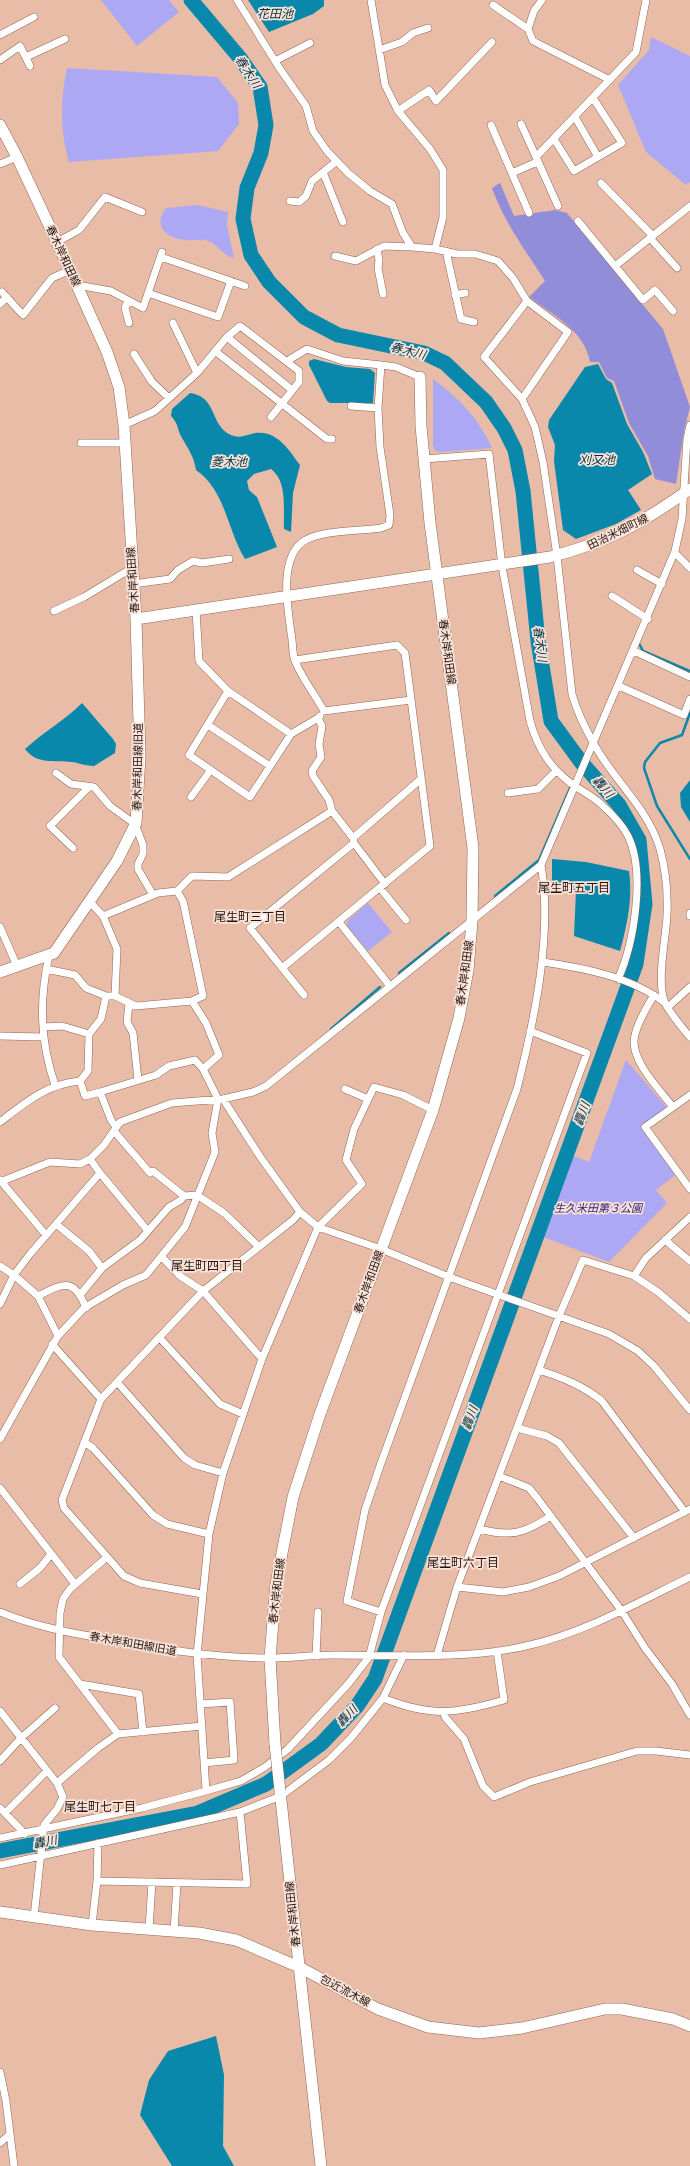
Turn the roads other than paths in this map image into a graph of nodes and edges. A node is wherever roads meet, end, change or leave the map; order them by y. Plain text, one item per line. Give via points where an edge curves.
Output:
1 (237, 0) edge
2 (371, 0) edge
3 (542, 0) edge
4 (646, 0) edge
5 (493, 5) dead end
6 (34, 17) dead end
7 (428, 28) dead end
8 (528, 29) junction
9 (0, 34) edge
10 (65, 39) dead end
11 (492, 42) dead end
12 (310, 43) dead end
13 (379, 50) junction
14 (26, 57) junction
15 (0, 60) edge
16 (275, 61) junction
17 (30, 66) dead end
18 (610, 80) junction
19 (593, 98) junction
20 (398, 111) junction
21 (575, 116) junction
22 (521, 124) dead end
23 (0, 125) edge
24 (491, 125) dead end
25 (554, 139) junction
26 (17, 157) junction
27 (598, 157) junction
28 (537, 160) junction
29 (337, 161) junction
30 (0, 164) edge
31 (323, 172) junction
32 (512, 173) junction
33 (601, 183) dead end
34 (290, 201) dead end
35 (558, 206) dead end
36 (690, 206) edge
37 (142, 212) dead end
38 (530, 213) dead end
39 (578, 221) dead end
40 (343, 222) dead end
41 (651, 237) junction
42 (57, 242) junction
43 (412, 247) junction
44 (378, 249) junction
45 (435, 249) junction
46 (446, 252) junction
47 (335, 256) dead end
48 (616, 266) junction
49 (677, 268) dead end
50 (70, 270) junction
51 (231, 281) junction
52 (77, 286) junction
53 (244, 286) dead end
54 (148, 293) junction
55 (465, 293) dead end
56 (383, 294) dead end
57 (455, 295) junction
58 (128, 300) junction
59 (527, 301) junction
60 (0, 304) edge
61 (673, 311) dead end
62 (474, 322) dead end
63 (129, 323) dead end
64 (172, 323) dead end
65 (227, 337) junction
66 (215, 351) junction
67 (134, 354) dead end
68 (286, 361) junction
69 (381, 365) junction
70 (196, 373) junction
71 (420, 377) joint
72 (292, 390) junction
73 (169, 398) junction
74 (522, 399) junction
75 (282, 404) junction
76 (352, 406) dead end
77 (378, 408) junction
78 (272, 417) dead end
79 (124, 425) junction
80 (690, 425) edge
81 (332, 439) dead end
82 (81, 443) dead end
83 (125, 444) junction
84 (424, 459) junction
85 (687, 491) edge
86 (675, 553) junction
87 (557, 556) junction
88 (229, 559) dead end
89 (502, 566) junction
90 (132, 568) junction
91 (690, 568) edge
92 (638, 570) dead end
93 (436, 575) junction
94 (133, 584) junction
95 (662, 584) junction
96 (612, 596) dead end
97 (286, 597) junction
98 (196, 610) junction
99 (54, 611) dead end
100 (136, 619) junction
101 (648, 619) junction
102 (634, 651) junction
103 (295, 660) junction
104 (690, 677) edge
105 (619, 686) junction
106 (228, 692) junction
107 (690, 699) edge
108 (411, 700) junction
109 (324, 711) junction
110 (318, 718) junction
111 (208, 725) junction
112 (291, 734) junction
113 (594, 744) junction
114 (270, 766) junction
115 (210, 771) junction
116 (556, 771) junction
117 (56, 773) dead end
118 (421, 779) junction
119 (575, 786) junction
120 (89, 787) junction
121 (508, 793) dead end
122 (191, 797) dead end
123 (332, 811) junction
124 (136, 824) junction
125 (353, 841) junction
126 (73, 848) dead end
127 (541, 865) junction
128 (382, 886) junction
129 (177, 890) junction
130 (153, 895) junction
131 (90, 902) junction
132 (103, 916) junction
133 (406, 920) dead end
134 (472, 921) junction
135 (339, 922) junction
136 (0, 927) edge
137 (49, 955) junction
138 (543, 962) junction
139 (17, 966) junction
140 (282, 968) junction
141 (46, 969) junction
142 (1, 970) edge
143 (618, 979) junction
144 (390, 986) junction
145 (690, 987) edge
146 (304, 994) dead end
147 (654, 995) junction
148 (106, 996) junction
149 (115, 996) junction
150 (192, 1001) junction
151 (129, 1003) junction
152 (667, 1005) junction
153 (43, 1027) junction
154 (530, 1031) junction
155 (89, 1034) junction
156 (0, 1036) edge
157 (44, 1037) junction
158 (690, 1038) edge
159 (203, 1069) junction
160 (138, 1080) junction
161 (80, 1081) junction
162 (55, 1085) junction
163 (345, 1089) dead end
164 (100, 1092) junction
165 (690, 1095) edge
166 (220, 1099) junction
167 (368, 1099) junction
168 (673, 1107) junction
169 (433, 1110) junction
170 (0, 1122) edge
171 (115, 1129) junction
172 (90, 1159) junction
173 (100, 1173) junction
174 (0, 1181) edge
175 (690, 1188) edge
176 (197, 1195) junction
177 (184, 1196) junction
178 (300, 1212) junction
179 (690, 1217) edge
180 (56, 1224) junction
181 (318, 1227) junction
182 (148, 1231) junction
183 (46, 1235) junction
184 (665, 1240) junction
185 (259, 1248) junction
186 (381, 1249) junction
187 (162, 1257) junction
188 (690, 1261) edge
189 (0, 1266) edge
190 (102, 1268) junction
191 (14, 1275) junction
192 (634, 1276) junction
193 (449, 1278) junction
194 (202, 1291) junction
195 (80, 1295) junction
196 (501, 1295) junction
197 (38, 1296) junction
198 (0, 1304) edge
199 (86, 1308) junction
200 (559, 1316) junction
201 (690, 1319) edge
202 (58, 1336) junction
203 (159, 1337) junction
204 (52, 1344) junction
205 (262, 1359) junction
206 (539, 1370) junction
207 (117, 1382) junction
208 (101, 1399) junction
209 (690, 1410) edge
210 (243, 1414) junction
211 (517, 1428) junction
212 (0, 1439) edge
213 (84, 1442) junction
214 (223, 1473) junction
215 (499, 1476) junction
216 (0, 1488) edge
217 (688, 1511) edge
218 (551, 1516) junction
219 (479, 1529) junction
220 (209, 1534) junction
221 (634, 1538) junction
222 (51, 1554) junction
223 (106, 1558) junction
224 (586, 1562) junction
225 (690, 1576) edge
226 (20, 1584) dead end
227 (75, 1584) junction
228 (457, 1588) junction
229 (202, 1594) junction
230 (621, 1610) junction
231 (0, 1612) edge
232 (318, 1612) dead end
233 (381, 1612) junction
234 (60, 1632) junction
235 (497, 1651) junction
236 (197, 1655) junction
237 (404, 1655) junction
238 (437, 1655) junction
239 (316, 1656) junction
240 (371, 1656) junction
241 (270, 1658) junction
242 (80, 1684) junction
243 (383, 1698) junction
244 (200, 1704) junction
245 (55, 1708) dead end
246 (0, 1710) edge
247 (444, 1713) junction
248 (690, 1715) edge
249 (202, 1726) junction
250 (143, 1732) junction
251 (118, 1734) junction
252 (20, 1738) junction
253 (690, 1755) edge
254 (0, 1761) edge
255 (204, 1763) junction
256 (47, 1771) junction
257 (58, 1783) junction
258 (206, 1792) junction
259 (281, 1794) junction
260 (2, 1811) edge
261 (240, 1812) junction
262 (44, 1830) junction
263 (25, 1834) junction
264 (0, 1838) edge
265 (98, 1843) junction
266 (40, 1857) junction
267 (0, 1865) edge
268 (97, 1881) junction
269 (152, 1882) junction
270 (177, 1884) junction
271 (0, 1912) edge
272 (34, 1917) junction
273 (92, 1925) junction
274 (149, 1929) junction
275 (174, 1931) junction
276 (299, 1967) junction
277 (690, 2026) edge
278 (0, 2072) edge
279 (10, 2134) junction
280 (0, 2143) edge
281 (14, 2166) edge
282 (321, 2166) edge

1 - 16 street
2 - 13 street
3 - 8 street via 534,11
4 - 18 street via 636,52
5 - 8 street
6 - 9 street
7 - 13 street via 413,33 402,42
8 - 18 street via 537,45 562,54
10 - 14 street
11 - 20 street via 436,101 429,90
12 - 16 street
13 - 20 street via 385,85
14 - 15 street via 20,46
14 - 17 street
16 - 29 street via 306,106 313,131
18 - 19 street
19 - 21 street
19 - 27 street via 622,143
20 - 45 street via 430,149 443,170 443,217
21 - 25 street
21 - 27 street
22 - 28 street
23 - 26 main road, 春木岸和田線
24 - 32 street
25 - 27 street via 574,171
25 - 28 street
26 - 30 street
26 - 42 main road, 春木岸和田線
28 - 32 street
28 - 35 street
29 - 31 street
29 - 43 street via 370,191 392,204 403,233
31 - 34 street via 312,181 306,196 299,202
31 - 40 street
32 - 38 street
33 - 41 street
36 - 41 street
37 - 42 street via 105,197 79,230
39 - 48 street
41 - 48 street
41 - 49 street
42 - 50 main road, 春木岸和田線
43 - 44 street via 384,246
43 - 45 street
44 - 47 street via 356,261
44 - 56 street via 378,268
45 - 46 street
46 - 57 street
46 - 59 street via 475,254 498,261 513,278
48 - 61 street via 643,300 655,290
50 - 52 main road, 春木岸和田線
50 - 60 street via 52,278 23,315 4,294
51 - 53 street
51 - 54 street via 218,317
51 - 54 street via 162,254
52 - 58 street via 111,291
52 - 79 main road, 春木岸和田線 via 114,369
54 - 58 street via 143,308
55 - 57 street
57 - 62 street via 461,319
58 - 63 street via 125,308
59 - 74 street via 484,357
59 - 74 street via 568,332
64 - 70 street
65 - 66 street
65 - 68 street via 240,326
65 - 72 street
66 - 70 street
66 - 75 street
67 - 73 street via 152,382
68 - 69 street via 307,349 343,361
68 - 72 street via 299,371 299,382
69 - 71 street via 396,367
69 - 77 street
70 - 73 street
71 - 84 main road
72 - 75 street
73 - 79 street via 155,411
74 - 87 street via 537,434
75 - 78 street
75 - 81 street via 327,440
76 - 77 street
77 - 97 street via 389,525 315,536 303,542 295,550 290,562
79 - 83 main road, 春木岸和田線
80 - 85 street via 687,439
82 - 83 street
83 - 90 main road, 春木岸和田線
84 - 89 street via 489,454
84 - 93 main road
85 - 86 street
85 - 87 main road, 田治米畑町線 via 631,528 584,548
86 - 91 street
86 - 95 street
87 - 89 main road, 田治米畑町線
87 - 113 street via 572,694 578,715
88 - 94 street via 202,563 193,561 178,570 170,579
89 - 93 main road
89 - 116 street via 530,721 545,758
90 - 94 main road, 春木岸和田線
90 - 99 street via 84,597
92 - 95 street
93 - 97 main road, 春木岸和田線
93 - 134 main road, 春木岸和田線 via 472,848
94 - 100 main road, 春木岸和田線
95 - 101 street
96 - 101 street
97 - 98 main road, 春木岸和田線
97 - 103 street
98 - 100 main road, 春木岸和田線
98 - 106 street via 199,660
100 - 124 main road, 春木岸和田線旧道 via 140,756
101 - 102 street
102 - 104 street
102 - 105 street
103 - 108 street via 397,645 404,653
103 - 109 street
105 - 107 street via 684,715
105 - 113 street
106 - 111 street
106 - 112 street
108 - 109 street
108 - 118 street
109 - 110 street
110 - 112 street
110 - 123 street via 322,726 319,744 321,757 312,771 312,776 329,800
111 - 114 street
111 - 115 street via 189,755
112 - 114 street
113 - 119 street
113 - 152 street via 648,819 660,849 668,886 662,970
114 - 115 street via 250,797
115 - 122 street
116 - 119 street
116 - 121 street via 538,789
117 - 120 street via 71,784
118 - 125 street
118 - 128 street via 430,846
119 - 127 street
119 - 143 street via 593,796 605,807 628,836 634,853 637,897 625,963
120 - 124 street via 94,787 110,806
120 - 126 street via 50,826
123 - 125 street
123 - 129 street via 228,877 192,876
124 - 130 street via 143,845 138,869
124 - 131 main road, 春木岸和田線旧道 via 117,861
125 - 128 street
125 - 140 street via 250,928
127 - 134 street
127 - 138 street via 544,882
128 - 133 street
128 - 135 street
129 - 130 street
129 - 150 street via 183,901 203,996
130 - 132 street
131 - 132 street
131 - 137 main road, 春木岸和田線旧道 via 57,949
132 - 149 street via 117,950
134 - 144 street
134 - 169 main road, 春木岸和田線 via 468,970
135 - 140 street
135 - 144 street
136 - 139 street
137 - 139 main road, 春木岸和田線旧道
137 - 141 street
138 - 143 street
138 - 154 street
139 - 142 main road, 春木岸和田線旧道
140 - 146 street
141 - 148 street via 75,975 86,988
141 - 153 street via 41,1004
143 - 147 street
144 - 166 street via 266,1086
145 - 152 street
147 - 152 street
147 - 168 street via 634,1035 634,1048 637,1058
148 - 149 street
148 - 155 street via 101,1020
149 - 151 street
150 - 151 street via 145,1006
150 - 159 street via 206,1023 219,1055
151 - 160 street via 127,1022 133,1033
152 - 158 street
153 - 155 street via 62,1026
153 - 157 street
154 - 193 street via 515,1096
154 - 196 street via 587,1053
155 - 161 street via 88,1071
156 - 157 street
157 - 162 street via 48,1064
159 - 160 street via 195,1060 170,1066 156,1075
159 - 166 street
160 - 164 street
161 - 162 street
161 - 164 street via 85,1096
162 - 170 street
163 - 167 street
164 - 171 street
165 - 168 street
166 - 171 street via 172,1103 120,1122
166 - 176 street via 212,1133 215,1152
166 - 178 street
167 - 169 street via 374,1087 403,1095
167 - 181 street via 354,1129 346,1160 362,1184
168 - 175 street via 645,1127
169 - 186 main road, 春木岸和田線
171 - 172 street
171 - 177 street via 150,1174 153,1171
172 - 173 street
172 - 174 street via 80,1164 50,1162
173 - 180 street
173 - 182 street
174 - 183 street
176 - 177 street
176 - 185 street via 224,1213
176 - 187 street via 185,1227
177 - 182 street via 169,1207
178 - 181 street
178 - 185 street
179 - 184 street
180 - 183 street
180 - 190 street via 89,1251
181 - 186 street
181 - 205 street
182 - 190 street
183 - 191 street
184 - 188 street
184 - 192 street via 646,1258
185 - 194 street
186 - 193 street
186 - 241 main road, 春木岸和田線 via 320,1414 293,1497 276,1584
187 - 194 street via 180,1276
187 - 199 street via 146,1275 123,1285
189 - 191 street
190 - 195 street
191 - 197 street
191 - 198 street
192 - 200 street via 582,1260
192 - 201 street
193 - 196 street
193 - 233 street via 365,1510 356,1553 347,1601
194 - 203 street
194 - 205 street
195 - 197 street via 75,1288 66,1283
195 - 199 street
196 - 200 street
196 - 233 street
197 - 202 street
199 - 202 street
200 - 206 street
200 - 209 street via 609,1334 638,1351 654,1366
202 - 204 street
203 - 207 street
203 - 210 street via 220,1404
204 - 208 street
204 - 212 street
205 - 210 street
206 - 211 street
206 - 217 street via 572,1381 602,1401
207 - 208 street
207 - 214 street via 184,1458 195,1465
208 - 213 street
210 - 214 street
211 - 215 street
211 - 221 street via 547,1436 559,1443
213 - 220 street via 94,1448 153,1515 167,1524
213 - 223 street via 62,1500 64,1508
214 - 220 street
215 - 218 street via 529,1488
215 - 219 street
216 - 222 street
217 - 221 street
218 - 219 street via 519,1533 500,1534
218 - 224 street
219 - 228 street
220 - 229 street
221 - 224 street
222 - 226 street via 40,1568
222 - 227 street
223 - 227 street
223 - 229 street via 124,1576 140,1584
224 - 228 street via 559,1576 522,1588 502,1592
224 - 230 street
225 - 230 street, 春木岸和田線旧道
227 - 234 street via 63,1598
228 - 238 street
229 - 236 street
230 - 235 street, 春木岸和田線旧道 via 559,1637
230 - 248 street
231 - 234 street, 春木岸和田線旧道
232 - 239 street
233 - 240 street
234 - 236 street, 春木岸和田線旧道
234 - 242 street via 59,1657
235 - 238 street, 春木岸和田線旧道
235 - 247 street via 504,1700
236 - 241 street, 春木岸和田線旧道
236 - 244 street
237 - 238 street, 春木岸和田線旧道
237 - 240 street, 春木岸和田線旧道
237 - 243 street
239 - 240 street, 春木岸和田線旧道
239 - 241 street, 春木岸和田線旧道
240 - 258 street via 288,1749 241,1781
241 - 259 main road, 春木岸和田線, bridge
242 - 250 street via 139,1694
242 - 251 street
243 - 247 street via 400,1705
243 - 259 street via 351,1738 329,1760
244 - 249 street
244 - 255 street via 230,1702 234,1760
245 - 252 street
246 - 252 street
247 - 253 street via 464,1739 482,1786 494,1797 530,1782 637,1751
249 - 250 street
249 - 255 street
250 - 251 street
251 - 257 street
252 - 254 street
252 - 256 street
255 - 258 street
256 - 257 street
256 - 260 street
257 - 262 street via 63,1797 44,1825
258 - 262 street
259 - 261 street
259 - 276 main road, 春木岸和田線
260 - 263 street
261 - 265 street
261 - 270 street via 247,1884
262 - 263 street
262 - 266 street
263 - 264 street
265 - 266 street
265 - 268 street
266 - 267 street
266 - 272 street
268 - 269 street
268 - 273 street
269 - 270 street
269 - 274 street
270 - 275 street
271 - 272 main road, 包近流木線
272 - 273 main road, 包近流木線
273 - 274 main road, 包近流木線
274 - 275 main road, 包近流木線
275 - 276 main road, 包近流木線 via 236,1940
276 - 277 main road, 包近流木線 via 378,2009 428,2027 479,2033 522,2028 605,2009 622,2009 673,2019
276 - 282 main road, 春木岸和田線
278 - 279 street
279 - 280 street
279 - 281 street

